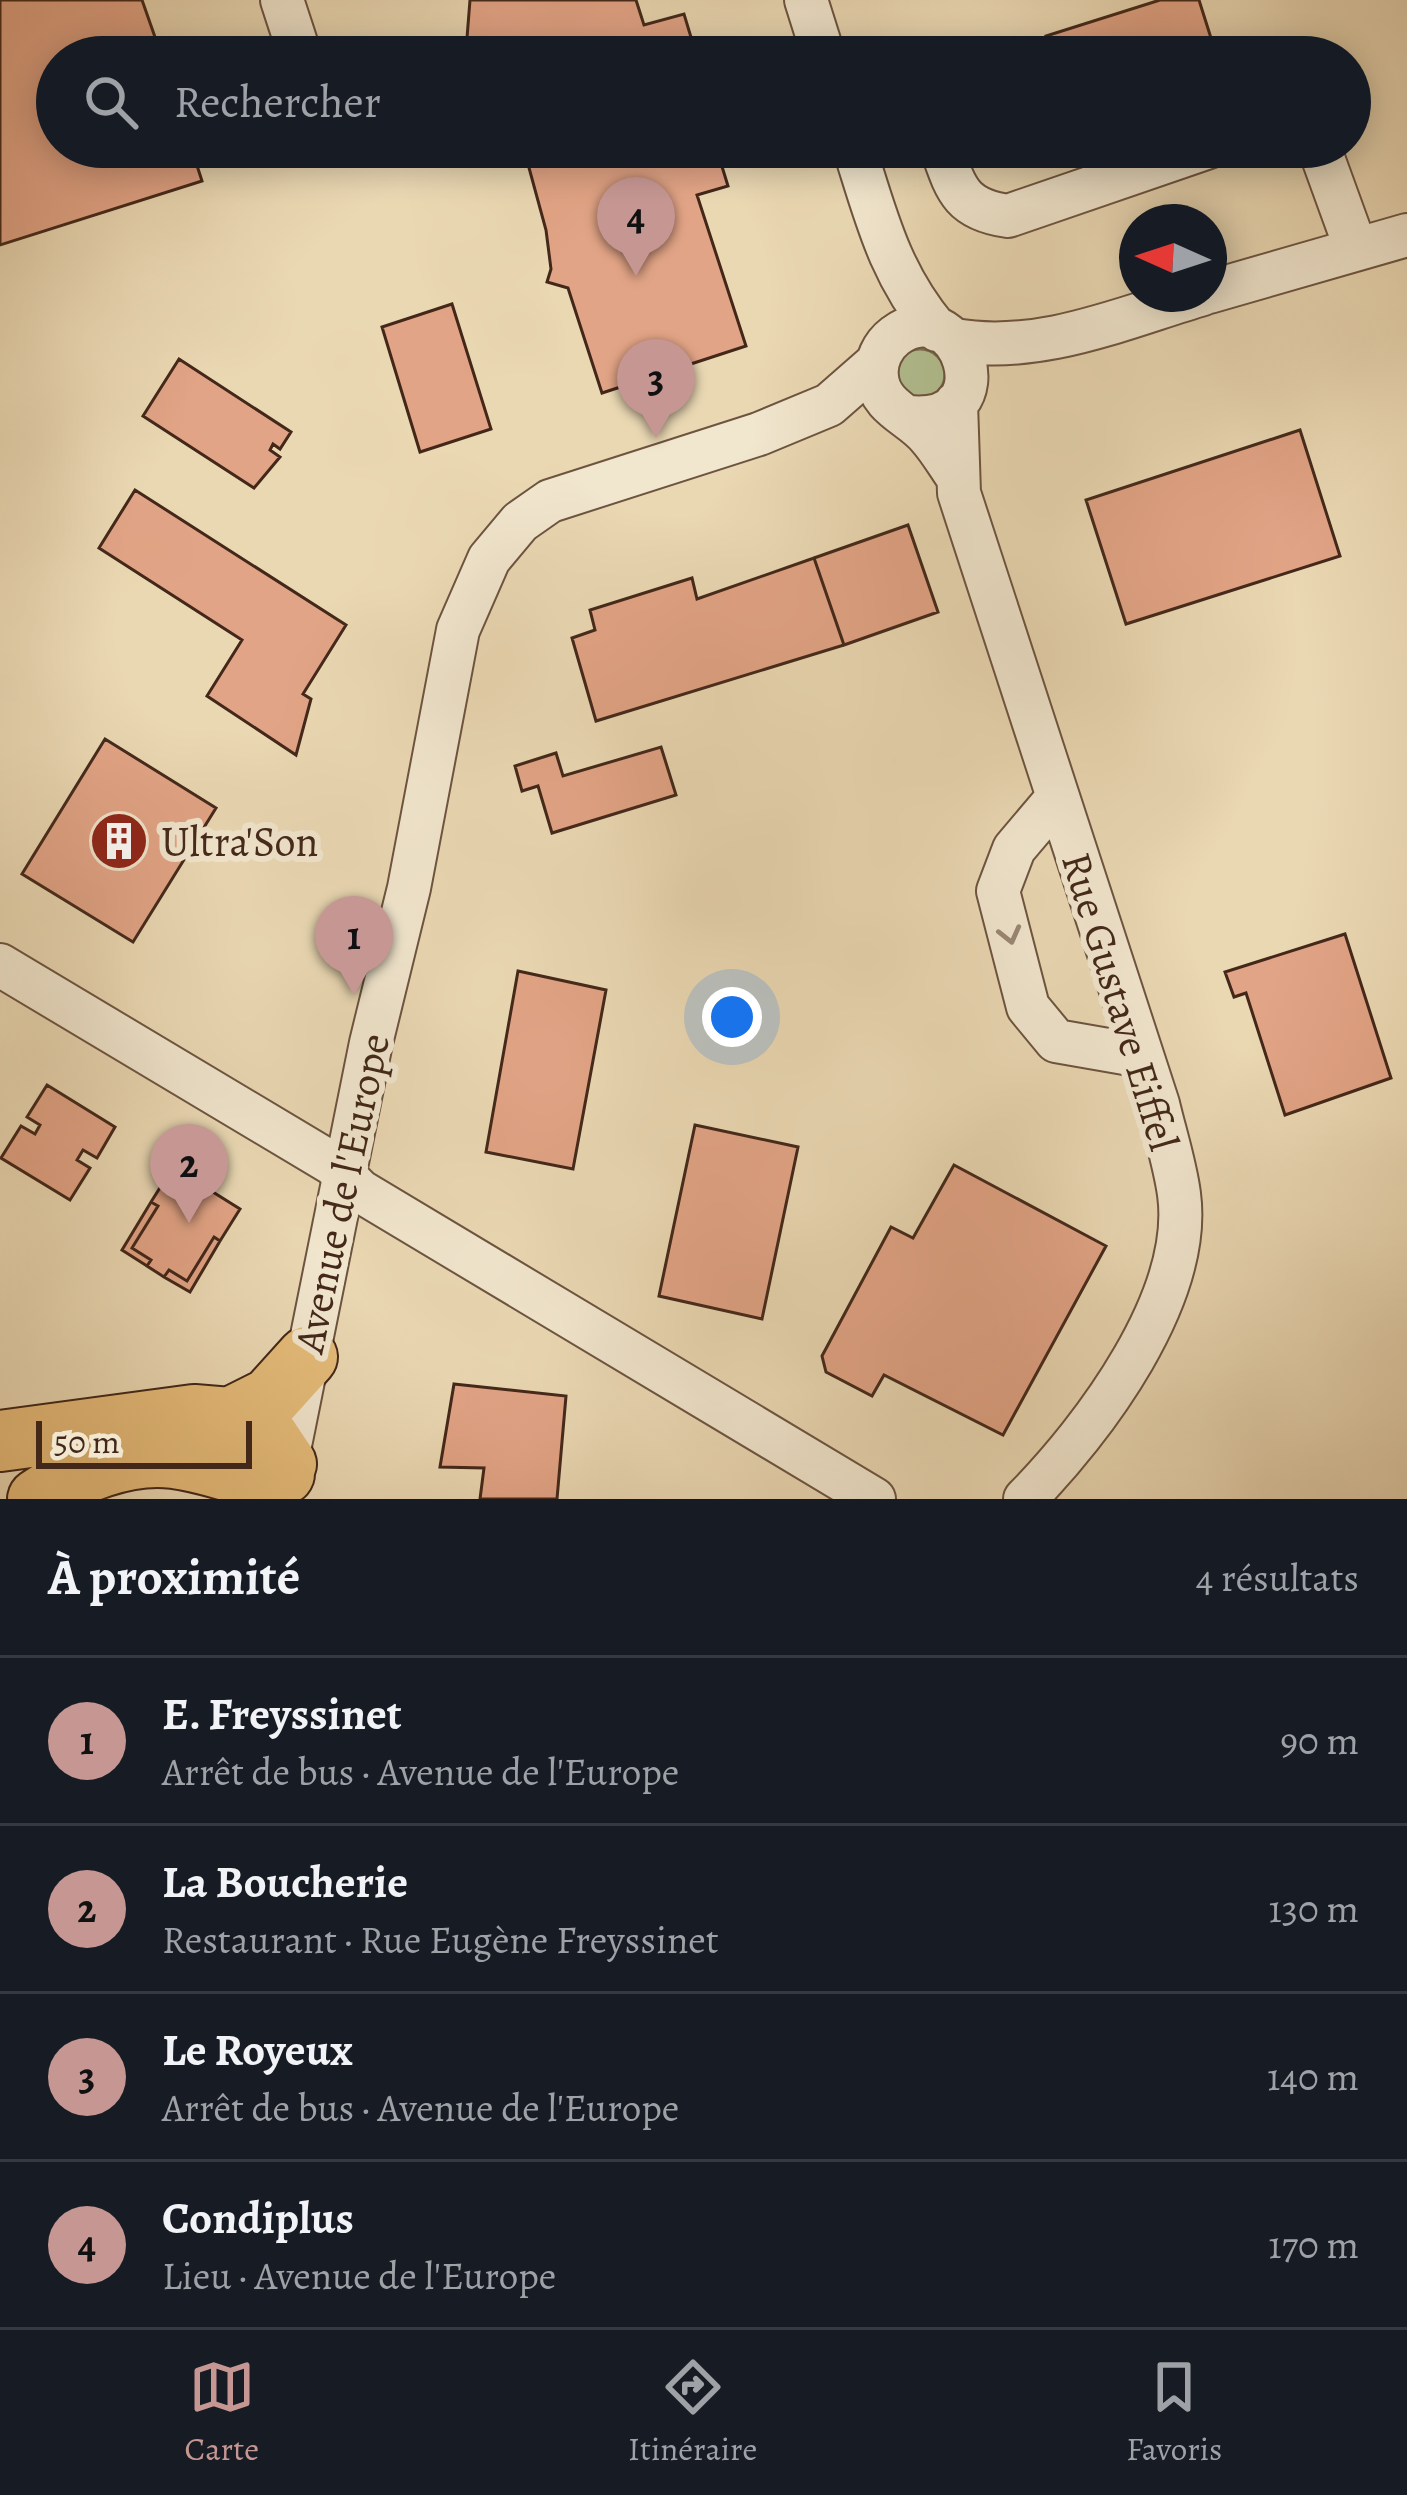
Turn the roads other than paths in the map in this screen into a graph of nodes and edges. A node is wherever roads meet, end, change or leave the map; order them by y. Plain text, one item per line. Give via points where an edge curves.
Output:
1 (282, 0) edge
2 (806, 0) edge
3 (294, 36) edge
4 (817, 36) edge
5 (861, 168) edge
6 (948, 168) edge
7 (1149, 168) edge
8 (1327, 168) edge
9 (1407, 235) edge
10 (1356, 249) junction
11 (889, 259) junction
12 (1227, 287) edge
13 (1138, 312) edge
14 (946, 335) junction
15 (1020, 345) junction
16 (883, 353) junction
17 (961, 395) junction
18 (829, 406) junction
19 (900, 411) junction
20 (956, 475) junction
21 (1058, 797) junction
22 (0, 965) edge
23 (1142, 1057) junction
24 (346, 1177) junction
25 (307, 1357) joint
26 (0, 1442) edge
27 (257, 1470) edge
28 (38, 1499) edge
29 (874, 1499) edge
30 (1025, 1499) edge

1 - 3 street
2 - 4 street
5 - 11 street
6 - 7 street via 957,193 982,212 1008,216
8 - 10 street
9 - 10 street
10 - 12 street
11 - 14 street via 913,302
11 - 16 street
13 - 15 street
14 - 15 street
14 - 16 street via 905,330
14 - 17 street via 966,362
15 - 17 street
16 - 18 street, Avenue de l'Europe
16 - 19 street via 877,379
17 - 19 street via 942,414
17 - 20 street
18 - 19 street, Avenue de l'Europe
18 - 24 street, Avenue de l'Europe via 550,501 489,559 458,629
19 - 20 street
20 - 21 street, Rue Gustave Eiffel
21 - 23 street, Rue Gustave Eiffel
21 -> 23 street via 1014,849 998,891 1028,1007 1056,1041
22 - 24 street
23 - 30 street, Rue Gustave Eiffel via 1179,1196 1177,1255 1165,1296 1118,1380
24 - 25 street, Avenue de l'Europe
24 - 29 street
25 - 27 highway via 270,1398
26 - 27 highway via 194,1415
27 - 28 highway via 169,1457 119,1462

